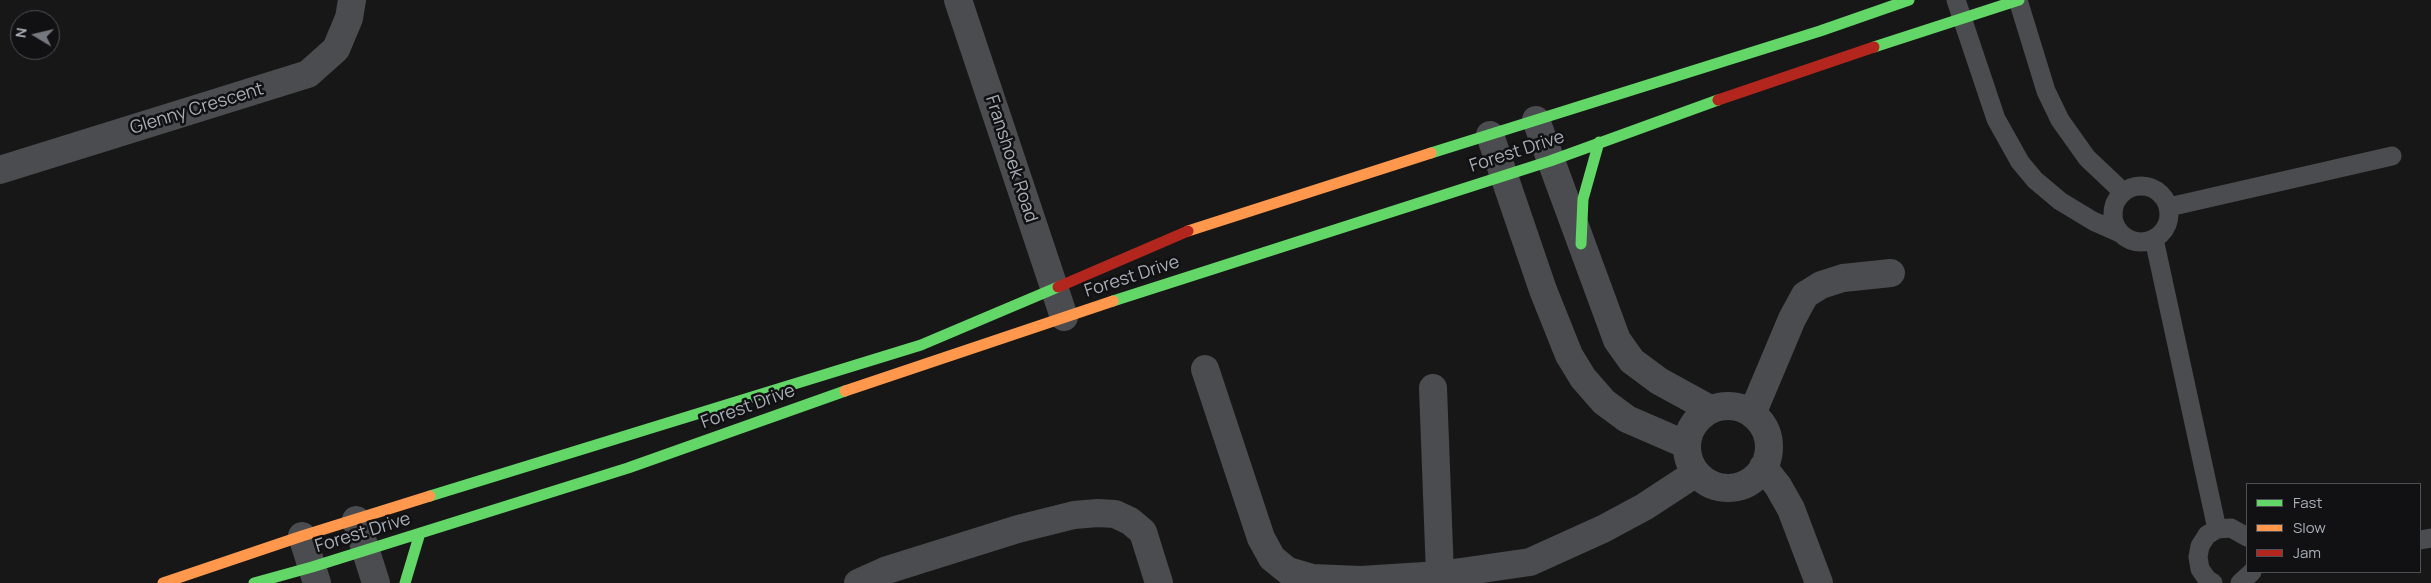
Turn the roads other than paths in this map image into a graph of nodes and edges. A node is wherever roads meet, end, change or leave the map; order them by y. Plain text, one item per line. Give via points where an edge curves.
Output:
1 (352, 0) edge
2 (958, 0) edge
3 (1909, 0) edge
4 (2019, 0) edge
5 (1959, 8) edge
6 (1536, 120) junction
7 (1490, 135) junction
8 (1599, 142) junction
9 (2392, 156) dead end
10 (1550, 161) junction
11 (0, 170) edge
12 (1504, 176) junction
13 (2123, 192) junction
14 (2169, 207) junction
15 (2120, 233) junction
16 (2154, 239) junction
17 (1581, 244) junction
18 (1891, 273) dead end
19 (1054, 290) junction
20 (1064, 317) junction
21 (1205, 369) dead end
22 (1433, 388) dead end
23 (1710, 409) junction
24 (1752, 414) junction
25 (1686, 445) junction
26 (1764, 467) junction
27 (1696, 473) junction
28 (356, 520) junction
29 (2218, 529) junction
30 (420, 533) junction
31 (302, 536) junction
32 (2246, 536) edge
33 (366, 550) junction
34 (1530, 572) edge
35 (2251, 573) edge
36 (315, 575) edge
37 (1440, 575) junction
38 (163, 583) edge
39 (254, 583) edge
40 (376, 583) edge
41 (405, 583) edge
42 (858, 583) edge
43 (1158, 583) edge
44 (1820, 583) edge
45 (2213, 583) edge
46 (2240, 583) edge

1 - 11 street, Glenny Crescent via 349,18 336,49 308,74
2 - 19 street, Franshoek Road
3 - 6 street, Forest Drive
4 - 5 street, Forest Drive
4 - 13 lane via 2046,91 2060,120 2086,158
5 - 8 street, Forest Drive
5 - 15 lane via 1996,119 2020,162 2060,201
6 - 7 street, Forest Drive
6 - 10 street
7 - 12 street
7 - 19 street, Forest Drive via 1214,221 1154,244
8 - 10 street, Forest Drive
8 - 17 street via 1584,198
9 - 14 lane
10 - 12 street, Forest Drive
10 - 17 street
12 - 20 street, Forest Drive
12 - 25 street via 1547,300 1569,355 1583,378 1604,402 1627,419
13 - 14 lane via 2135,186 2150,186 2162,194
13 - 15 lane via 2115,204 2114,220
14 - 16 lane via 2168,222
15 - 16 lane via 2134,242
16 - 29 lane
17 - 23 street via 1617,340 1632,361 1659,381
18 - 24 street via 1820,284 1805,296
19 - 20 street, Franshoek Road
19 - 28 street, Forest Drive via 921,345
20 - 30 street, Forest Drive via 628,468
21 - 37 street via 1261,538 1272,558 1288,571 1312,578 1362,580
22 - 37 street
23 - 24 street via 1739,407
23 - 25 street via 1698,418
24 - 26 street via 1762,424 1768,438
25 - 27 street
26 - 27 street via 1750,481 1731,488 1706,482
26 - 44 street via 1791,509
27 - 34 street via 1644,507
28 - 31 street, Forest Drive
28 - 33 street
29 - 32 lane via 2231,528
29 - 45 lane via 2207,535 2200,546 2198,558 2200,569
30 - 33 street, Forest Drive
30 - 41 street
31 - 36 street
31 - 38 street, Forest Drive
33 - 36 street, Forest Drive
33 - 40 street
34 - 37 street
35 - 46 lane
36 - 39 street, Forest Drive
42 - 43 street via 886,570 1018,529 1074,515 1098,513 1115,514 1143,532

